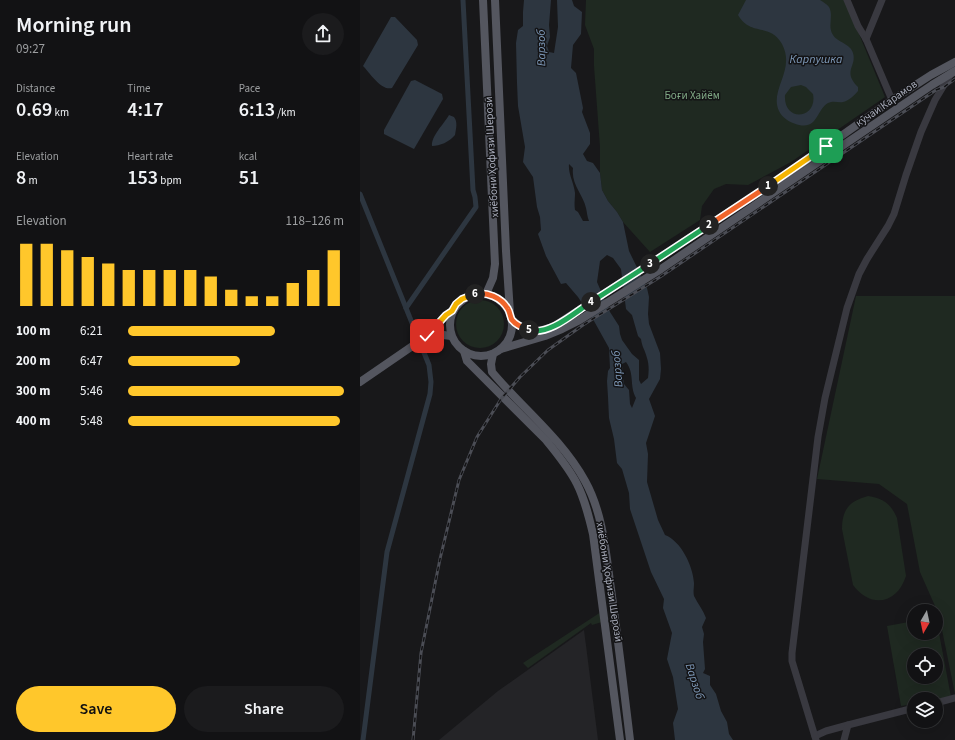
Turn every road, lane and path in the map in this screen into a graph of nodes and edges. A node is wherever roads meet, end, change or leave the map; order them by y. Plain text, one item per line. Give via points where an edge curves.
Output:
1 (483, 0) edge
2 (495, 0) edge
3 (847, 0) edge
4 (882, 0) edge
5 (866, 38) junction
6 (955, 62) edge
7 (954, 71) edge
8 (924, 90) junction
9 (892, 100) junction
10 (935, 100) junction
11 (853, 128) junction
12 (858, 136) junction
13 (486, 294) junction
14 (452, 311) junction
15 (511, 317) junction
16 (427, 336) junction
17 (451, 336) junction
18 (501, 349) junction
19 (464, 352) junction
20 (493, 354) junction
21 (360, 382) edge
22 (606, 555) junction
23 (596, 556) junction
24 (955, 698) edge
25 (943, 701) edge
26 (907, 710) edge
27 (848, 725) junction
28 (815, 738) edge
29 (620, 740) edge
30 (630, 740) edge
31 (844, 740) edge

1 - 13 main road, хиёбони Ҳофизи Шерозӣ via 495,264 493,278
2 - 15 main road, хиёбони Ҳофизи Шерозӣ
3 - 5 street
4 - 5 street
5 - 9 street
6 - 9 main road, кӯчаи Карамов
7 - 8 main road, кӯчаи Карамов
7 - 10 street
8 - 10 street
8 - 12 main road, кӯчаи Карамов
9 - 11 main road, кӯчаи Карамов
10 - 28 street via 894,214 859,274 847,308 825,398 815,455 792,653 792,661
11 - 12 main road
11 - 15 main road, кӯчаи Карамов via 786,175 556,325 538,331 526,329
12 - 18 main road, кӯчаи Карамов via 661,269 578,320 545,336
13 - 14 main road via 470,295 456,304
13 - 15 main road via 501,300
14 - 16 main road
14 - 17 main road via 449,328
15 - 18 main road, хиёбони Ҳофизи Шерозӣ via 512,331
16 - 17 main road
16 - 21 main road
17 - 19 main road, хиёбони Ҳофизи Шерозӣ
18 - 20 main road, хиёбони Ҳофизи Шерозӣ
19 - 20 main road, хиёбони Ҳофизи Шерозӣ via 481,356
19 - 23 main road, хиёбони Ҳофизи Шерозӣ via 467,361 546,440 576,483 587,507
20 - 22 main road, хиёбони Ҳофизи Шерозӣ via 492,372 564,451 585,481 595,504
22 - 23 main road
22 - 30 main road, хиёбони Ҳофизи Шерозӣ
23 - 29 main road, хиёбони Ҳофизи Шерозӣ
24 - 25 street
26 - 27 street
27 - 28 street via 826,731
27 - 31 street

